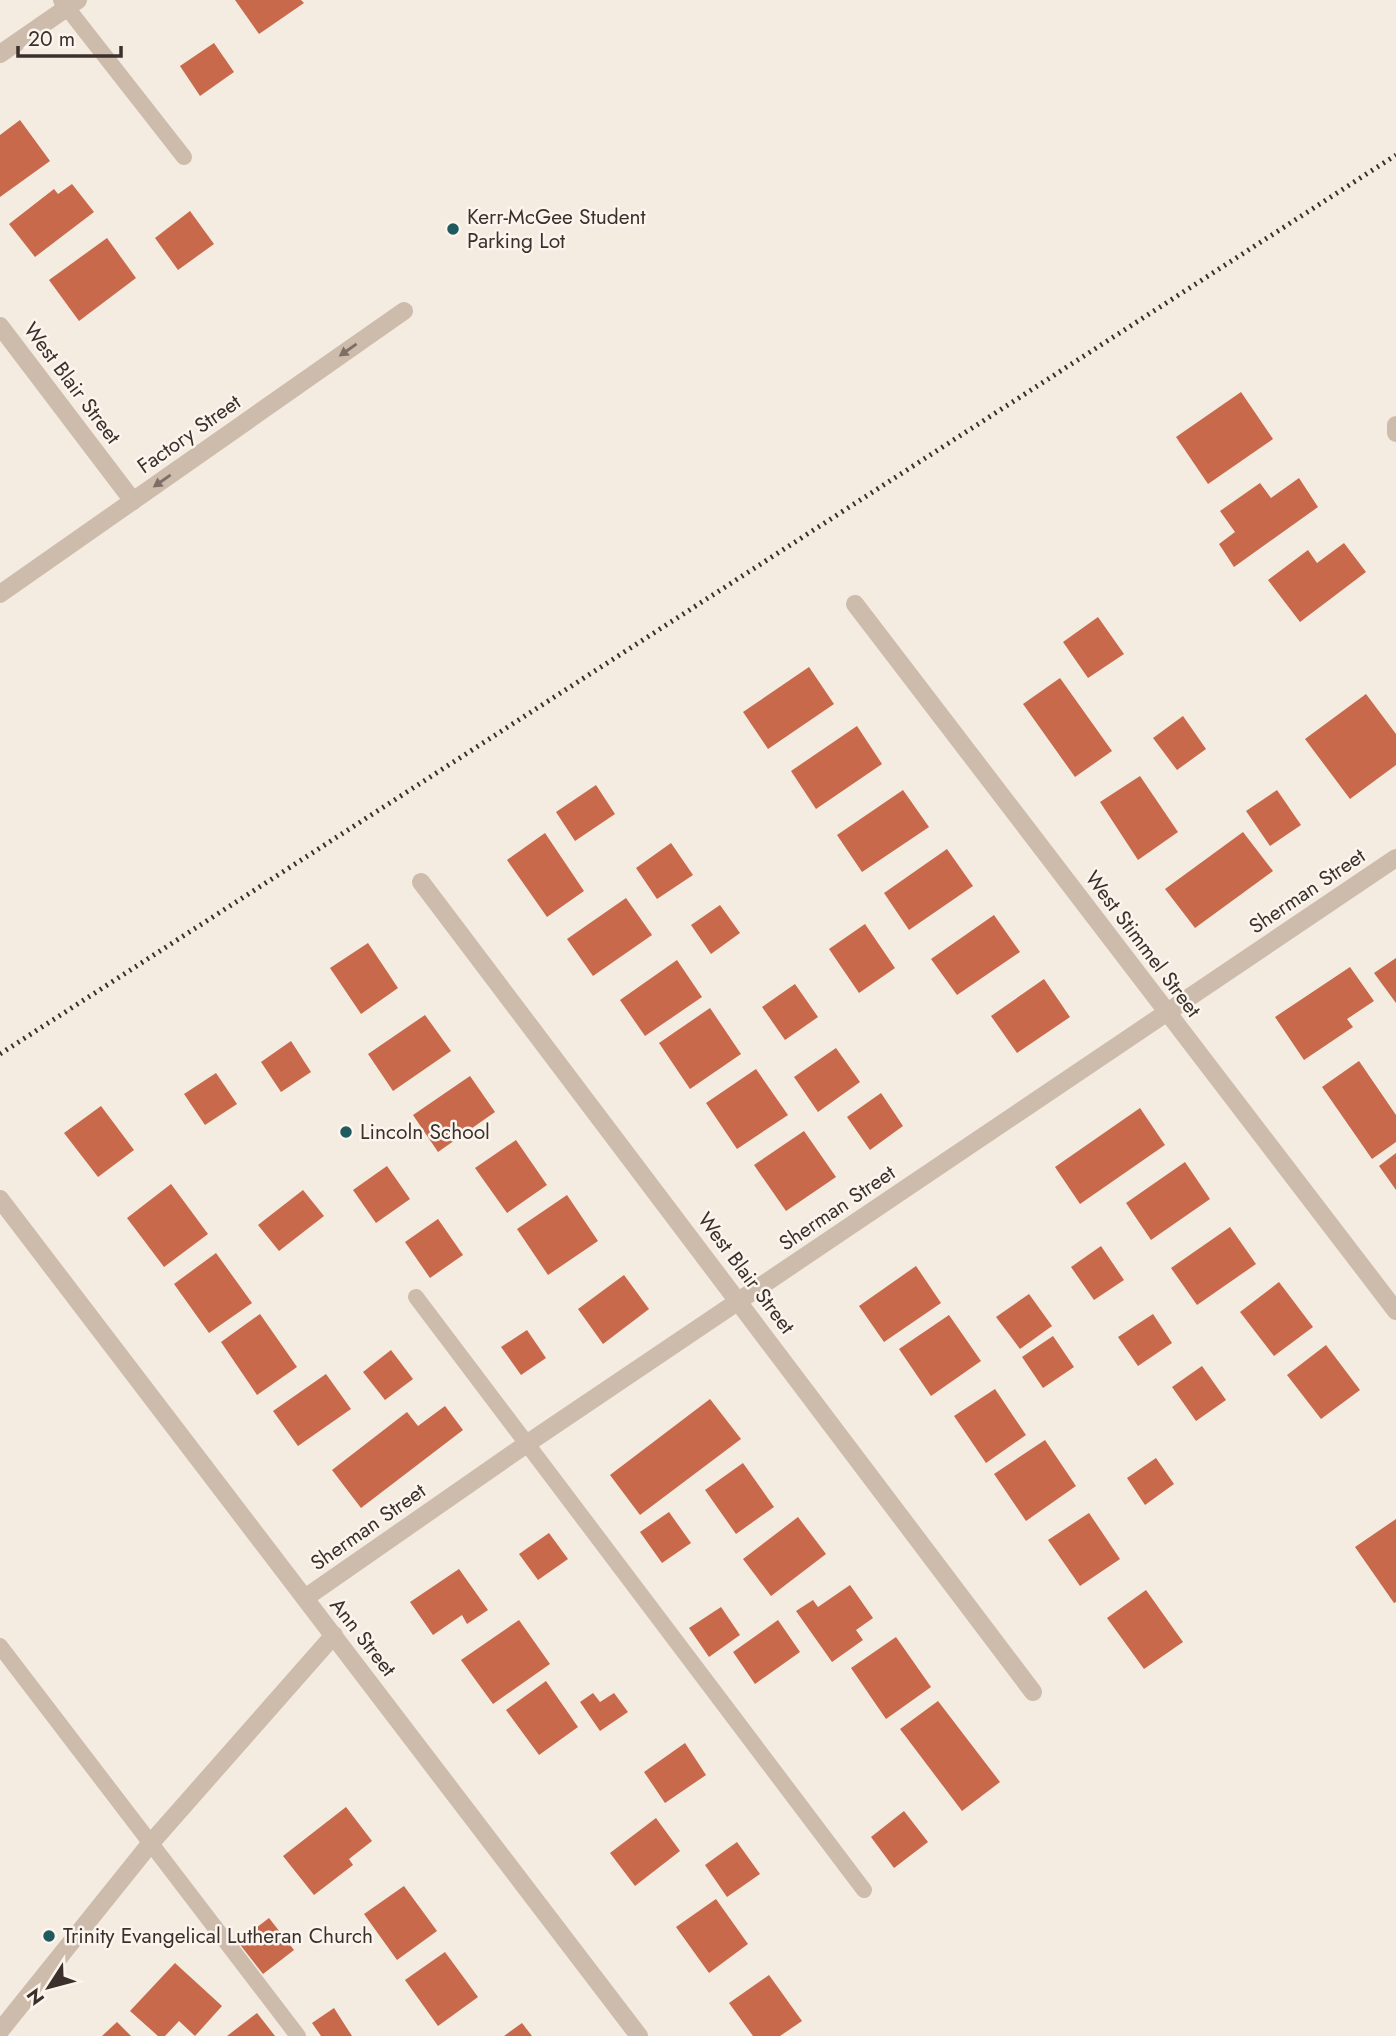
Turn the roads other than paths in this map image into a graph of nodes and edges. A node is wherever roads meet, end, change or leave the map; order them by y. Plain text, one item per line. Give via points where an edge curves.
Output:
1 (69, 3) edge
2 (0, 54) edge
3 (184, 157) dead end
4 (404, 311) dead end
5 (0, 326) edge
6 (1396, 425) edge
7 (1396, 433) edge
8 (133, 501) junction
9 (0, 594) edge
10 (855, 604) dead end
11 (1396, 858) edge
12 (421, 882) dead end
13 (1167, 1012) junction
14 (0, 1199) edge
15 (416, 1297) dead end
16 (739, 1301) junction
17 (1396, 1311) edge
18 (528, 1443) junction
19 (305, 1598) junction
20 (334, 1635) junction
21 (0, 1646) edge
22 (1033, 1692) dead end
23 (150, 1844) junction
24 (864, 1890) dead end
25 (0, 2031) edge
26 (298, 2036) edge
27 (639, 2036) edge

1 - 2 street
1 - 3 lane
4 -> 8 street, Factory Street
5 - 8 street, West Blair Street
6 - 7 street
8 - 9 street, Factory Street
10 - 13 street, West Stimmel Street
11 - 13 street, Sherman Street
12 - 16 street, West Blair Street
13 - 16 street, Sherman Street
13 - 17 street, West Stimmel Street
14 - 19 street, Ann Street
15 - 18 lane
16 - 18 street, Sherman Street
16 - 22 street, West Blair Street
18 - 19 street, Sherman Street
18 - 24 lane
19 - 20 street, Ann Street
20 - 23 street
20 - 27 street, Ann Street
21 - 23 lane
23 - 25 street
23 - 26 lane

